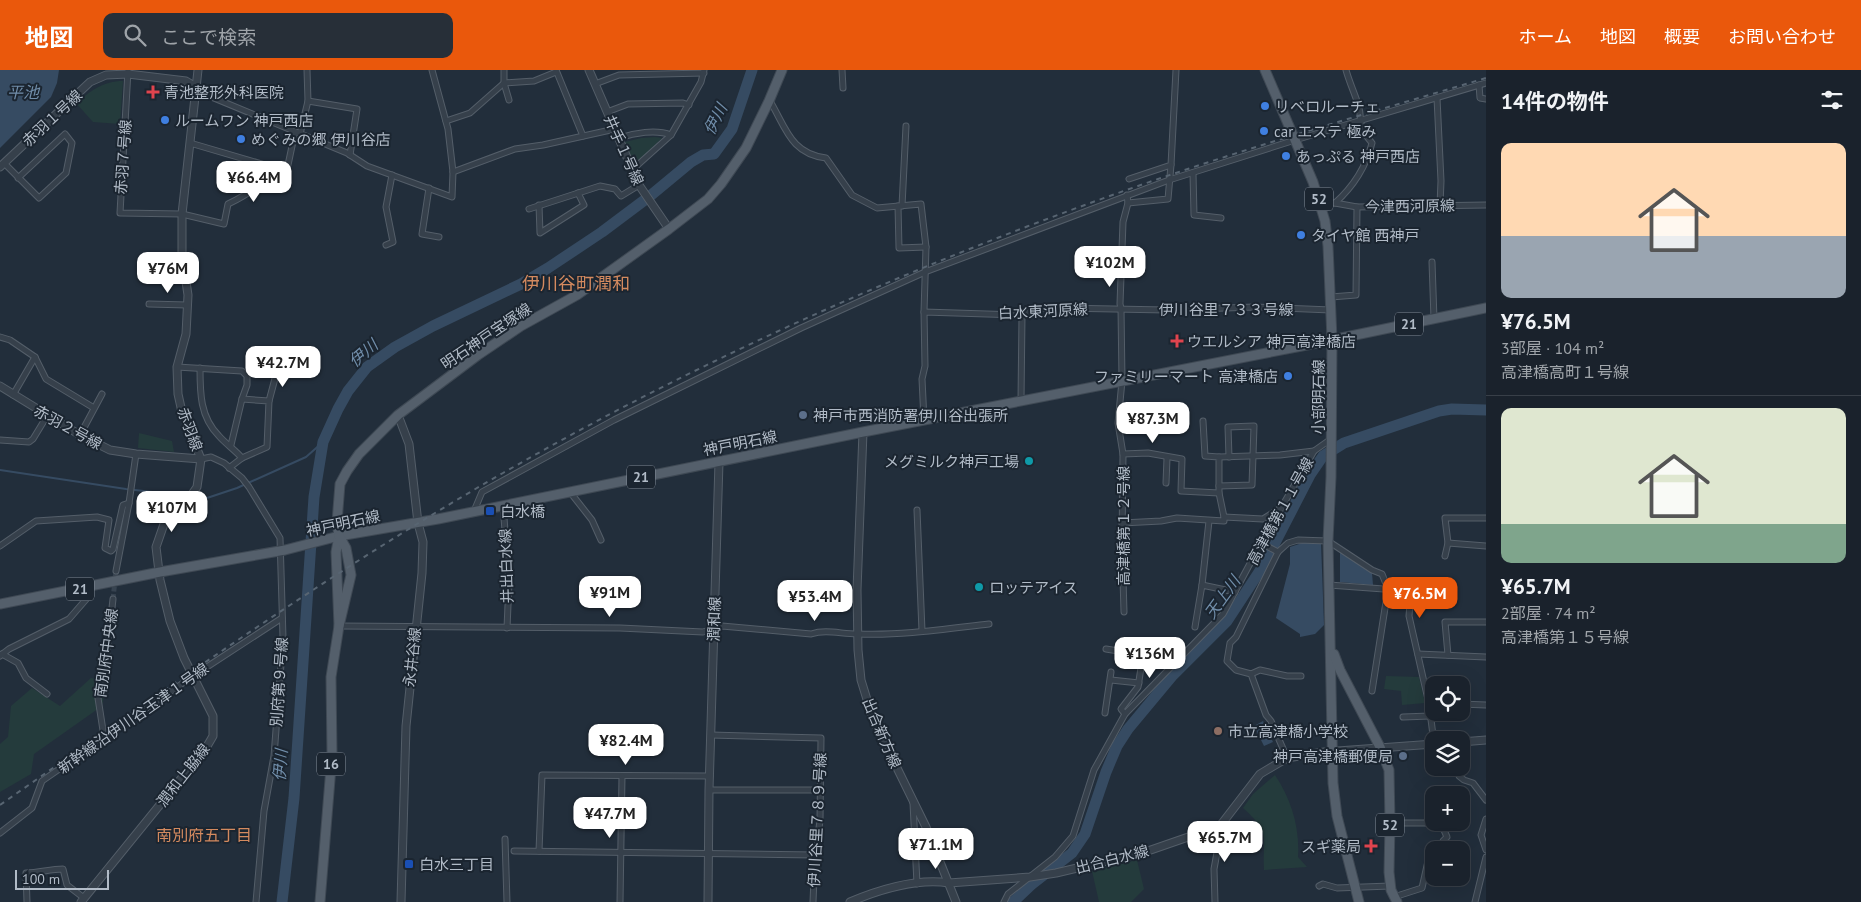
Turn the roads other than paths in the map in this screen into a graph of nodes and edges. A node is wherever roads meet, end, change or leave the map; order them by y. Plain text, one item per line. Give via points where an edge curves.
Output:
1 (198, 70) edge
2 (307, 70) edge
3 (432, 70) edge
4 (504, 70) edge
5 (589, 70) edge
6 (782, 70) edge
7 (842, 70) edge
8 (1176, 70) edge
9 (1265, 70) edge
10 (1346, 70) edge
11 (556, 71) edge
12 (106, 72) edge
13 (128, 72) edge
14 (704, 72) edge
15 (504, 83) junction
16 (1486, 83) edge
17 (596, 84) junction
18 (1479, 85) junction
19 (196, 87) junction
20 (843, 88) dead end
21 (1437, 98) junction
22 (1486, 99) edge
23 (509, 100) dead end
24 (308, 101) junction
25 (769, 101) junction
26 (689, 105) junction
27 (608, 112) junction
28 (446, 121) junction
29 (1359, 122) junction
30 (906, 126) dead end
31 (615, 129) junction
32 (298, 133) junction
33 (672, 135) junction
34 (583, 136) junction
35 (619, 138) junction
36 (1295, 140) junction
37 (190, 143) junction
38 (350, 155) junction
39 (2, 165) edge
40 (1171, 165) junction
41 (272, 167) junction
42 (632, 170) junction
43 (453, 172) junction
44 (1193, 173) junction
45 (392, 175) junction
46 (18, 178) junction
47 (1129, 179) dead end
48 (1169, 180) junction
49 (639, 185) junction
50 (429, 188) junction
51 (578, 193) junction
52 (1127, 195) junction
53 (1128, 203) junction
54 (1320, 203) junction
55 (1335, 203) junction
56 (539, 205) junction
57 (1440, 205) junction
58 (1486, 205) edge
59 (900, 206) junction
60 (1356, 207) junction
61 (529, 209) dead end
62 (182, 214) junction
63 (1221, 218) dead end
64 (668, 228) junction
65 (439, 237) dead end
66 (386, 245) dead end
67 (926, 247) junction
68 (1432, 262) dead end
69 (926, 272) junction
70 (1331, 297) junction
71 (149, 304) dead end
72 (187, 305) junction
73 (1122, 308) junction
74 (1486, 308) edge
75 (1331, 310) junction
76 (924, 312) junction
77 (1022, 315) junction
78 (1434, 319) junction
79 (0, 337) edge
80 (1332, 339) junction
81 (35, 357) junction
82 (177, 367) junction
83 (200, 368) junction
84 (277, 371) dead end
85 (1122, 381) junction
86 (0, 386) edge
87 (102, 394) dead end
88 (13, 395) junction
89 (242, 399) junction
90 (1021, 400) junction
91 (269, 401) junction
92 (94, 408) junction
93 (398, 415) junction
94 (47, 416) junction
95 (924, 420) junction
96 (1203, 421) dead end
97 (863, 432) junction
98 (80, 435) junction
99 (1332, 438) junction
100 (0, 440) edge
101 (230, 445) junction
102 (1314, 451) junction
103 (136, 454) junction
104 (1124, 454) junction
105 (1253, 456) junction
106 (1219, 457) junction
107 (1229, 457) junction
108 (242, 458) junction
109 (1167, 458) junction
110 (201, 459) junction
111 (719, 462) junction
112 (230, 468) junction
113 (1166, 483) dead end
114 (1219, 486) junction
115 (570, 491) junction
116 (1219, 493) junction
117 (129, 503) junction
118 (503, 505) junction
119 (1281, 508) junction
120 (917, 510) dead end
121 (474, 511) junction
122 (1443, 511) dead end
123 (1224, 517) junction
124 (1445, 518) junction
125 (1486, 518) edge
126 (1210, 521) junction
127 (418, 522) junction
128 (1122, 523) junction
129 (334, 538) junction
130 (601, 540) dead end
131 (1328, 541) junction
132 (1448, 542) junction
133 (1261, 543) junction
134 (0, 546) edge
135 (1486, 546) edge
136 (283, 550) junction
137 (1278, 552) junction
138 (1445, 556) dead end
139 (116, 571) tunnel mouth
140 (160, 572) junction
141 (1202, 585) junction
142 (1329, 585) junction
143 (91, 586) junction
144 (1388, 589) junction
145 (1235, 592) junction
146 (113, 599) tunnel mouth
147 (0, 604) edge
148 (1124, 612) dead end
149 (282, 618) junction
150 (1486, 622) edge
151 (989, 624) dead end
152 (338, 626) junction
153 (415, 627) junction
154 (1195, 627) dead end
155 (508, 628) junction
156 (714, 629) junction
157 (922, 631) junction
158 (857, 634) junction
159 (1145, 642) dead end
160 (1331, 646) junction
161 (1106, 649) dead end
162 (1418, 654) junction
163 (1, 655) edge
164 (1143, 655) junction
165 (1448, 655) junction
166 (1486, 657) edge
167 (1164, 660) dead end
168 (1142, 662) junction
169 (1112, 672) dead end
170 (1251, 674) junction
171 (193, 676) junction
172 (1301, 676) dead end
173 (1111, 680) junction
174 (1425, 681) edge
175 (1139, 683) junction
176 (1372, 691) dead end
177 (47, 694) dead end
178 (1470, 704) edge
179 (1486, 704) edge
180 (1105, 713) dead end
181 (1125, 714) junction
182 (1425, 716) edge
183 (1402, 718) dead end
184 (711, 735) junction
185 (104, 737) junction
186 (1486, 740) edge
187 (1470, 741) edge
188 (1425, 744) edge
189 (1380, 747) junction
190 (1332, 751) junction
191 (1287, 758) junction
192 (622, 776) junction
193 (710, 776) junction
194 (1459, 776) edge
195 (709, 790) junction
196 (820, 790) junction
197 (1486, 800) edge
198 (913, 803) junction
199 (1486, 819) edge
200 (1390, 823) junction
201 (1425, 823) edge
202 (1220, 826) junction
203 (0, 833) edge
204 (505, 839) dead end
205 (1485, 847) edge
206 (539, 851) junction
207 (514, 852) dead end
208 (620, 852) junction
209 (709, 854) junction
210 (815, 855) junction
211 (1486, 857) edge
212 (1425, 874) edge
213 (1030, 877) junction
214 (949, 883) junction
215 (917, 884) junction
216 (1319, 886) dead end
217 (1390, 886) junction
218 (1355, 887) junction
219 (82, 900) edge
220 (1395, 900) edge
221 (27, 902) edge
222 (256, 902) edge
223 (320, 902) edge
224 (401, 902) edge
225 (507, 902) edge
226 (620, 902) edge
227 (708, 902) edge
228 (813, 902) edge
229 (850, 902) edge
230 (956, 902) edge
231 (1004, 902) edge
232 (1215, 902) edge
233 (1359, 902) edge
234 (1475, 902) edge

1 - 19 street, 赤羽線
2 - 24 street
3 - 28 street
4 - 15 street
5 - 17 street, 井手１号線
6 - 25 main road, 明石神戸宝塚線 / 16
7 - 20 street
8 - 40 street
9 - 36 main road, 小部明石線 / 52
10 - 29 street via 1358,106
11 - 15 street via 534,81
11 - 34 street
12 - 13 street, 赤羽１号線
12 - 39 street, 赤羽１号線 via 90,82
13 - 19 street, 赤羽１号線 via 186,81
13 - 62 street, 赤羽７号線 via 120,213
14 - 17 street via 619,75
14 - 26 street
15 - 23 street
15 - 28 street via 470,113
16 - 18 street
17 - 27 street, 井手１号線
18 - 21 street
18 - 22 street via 1480,98
19 - 32 street via 209,96
19 - 37 street, 赤羽線
21 - 29 street
21 - 57 street
24 - 32 street
24 - 38 street via 357,109
25 - 59 street via 795,145 826,158 852,195 877,208
25 - 64 main road, 明石神戸宝塚線 / 16 via 746,148 721,184 708,199
26 - 27 street via 628,104
26 - 33 street
27 - 31 street, 井手１号線
28 - 43 street
29 - 36 street
29 - 55 street via 1372,143 1369,154 1361,173
30 - 59 street
31 - 34 street
31 - 35 street, 井手１号線
32 - 38 street
32 - 41 street via 288,165
33 - 35 street via 666,132
33 - 42 street
34 - 43 street via 515,149
35 - 42 street, 井手１号線
36 - 44 street
36 - 54 main road, 小部明石線 / 52
37 - 41 street
37 - 62 street, 赤羽線
38 - 45 street via 367,166
39 - 46 street
40 - 47 street
40 - 48 street
41 - 62 street via 249,194 228,204 224,224
42 - 49 street, 井手１号線
43 - 50 street via 452,197
44 - 48 street
44 - 63 street via 1194,215
45 - 50 street
45 - 66 street via 386,207 393,242
46 - 46 street via 39,198 66,173 72,143 65,134
48 - 52 street
48 - 53 street via 1168,199
49 - 51 street via 621,196 614,189 600,186
49 - 64 street, 井手１号線
50 - 65 street via 422,234
51 - 56 street
51 - 56 street via 584,205 540,233
52 - 53 street, 高津橋第１２号線
52 - 69 street
53 - 73 street, 高津橋第１２号線 via 1123,222
54 - 55 street, 今津西河原線
54 - 70 main road, 小部明石線 / 52 via 1328,246
55 - 60 street, 今津西河原線
56 - 61 street
57 - 58 street, 今津西河原線
57 - 60 street, 今津西河原線
59 - 67 street via 921,204
59 - 67 street via 899,248
60 - 70 street via 1356,295
62 - 72 street, 赤羽線
64 - 93 main road, 明石神戸宝塚線 / 16 via 577,295 502,338
67 - 69 street
68 - 78 street
69 - 76 street
69 - 121 street via 801,328 614,420 482,492
70 - 75 main road, 小部明石線 / 52
71 - 72 street
72 - 82 street, 赤羽線 via 186,334
73 - 75 street, 伊川谷里７３３号線
73 - 77 street, 白水東河原線 via 1040,308
73 - 85 street, 高津橋第１２号線
74 - 78 main road, 神戸明石線 / 21
75 - 80 main road, 小部明石線 / 52
76 - 77 street, 白水東河原線
76 - 95 street
77 - 90 street
78 - 80 main road, 神戸明石線 / 21
79 - 81 street
80 - 85 main road, 神戸明石線 / 21
80 - 99 main road, 小部明石線 / 52
81 - 88 street
81 - 92 street via 46,379
82 - 83 street
82 - 110 street, 赤羽線 via 182,412
83 - 89 street via 242,371 247,376
83 - 101 street via 200,399 207,421
84 - 91 street
85 - 90 main road, 神戸明石線 / 21
85 - 104 street, 高津橋第１２号線 via 1118,423
86 - 88 street, 赤羽２号線
87 - 92 street
88 - 94 street, 赤羽２号線
89 - 91 street
89 - 101 street
90 - 95 main road, 神戸明石線 / 21
91 - 108 street via 267,447
92 - 98 street
93 - 127 street, 永井谷線 via 409,444
93 - 129 main road, 明石神戸宝塚線 / 16 via 359,454 340,484
94 - 98 street, 赤羽２号線
94 - 100 street via 29,442
95 - 97 main road, 神戸明石線 / 21
96 - 106 street via 1206,456
97 - 111 main road, 神戸明石線 / 21
97 - 158 street, 出合新方線
98 - 103 street, 赤羽２号線 via 110,450
99 - 102 street, 高津橋第１１号線
99 - 131 main road, 小部明石線 / 52
101 - 108 street
102 - 105 street
102 - 119 street, 高津橋第１１号線
103 - 110 street, 赤羽２号線
103 - 117 street
104 - 109 street via 1148,453
104 - 128 street, 高津橋第１２号線
105 - 107 street
105 - 107 street via 1254,426 1228,427
105 - 114 street via 1252,485
106 - 107 street
106 - 114 street
108 - 112 street
109 - 113 street
109 - 116 street via 1182,460 1181,491
110 - 112 street, 別府第９号線 via 211,457
110 - 140 street, 赤羽線 via 196,487 164,524 159,536 156,547
111 - 115 main road, 神戸明石線 / 21
111 - 156 street, 潤和線
112 - 136 street, 別府第９号線 via 249,487 280,538
114 - 116 street
115 - 118 main road, 神戸明石線 / 21
115 - 130 street via 592,520
116 - 123 street
117 - 134 street via 123,505 111,551 105,548 108,520 97,517 36,521
117 - 139 street
118 - 121 main road, 神戸明石線 / 21
118 - 155 street, 井出白水線 via 509,582
119 - 123 street via 1263,519
119 - 133 street, 高津橋第１１号線
120 - 157 street
121 - 127 main road, 神戸明石線 / 21
122 - 124 street
123 - 126 street via 1224,521
124 - 125 street
124 - 132 street
126 - 128 street via 1176,518
126 - 141 street
127 - 129 main road, 神戸明石線 / 21
127 - 153 street, 永井谷線 via 423,542
128 - 148 street, 高津橋第１２号線
129 - 136 main road, 神戸明石線 / 21
129 - 152 main road, 明石神戸宝塚線 / 16
129 - 152 main road, 明石神戸宝塚線 / 16 via 346,548 350,575
131 - 137 street via 1298,540 1288,543
131 - 142 main road, 小部明石線 / 52
131 - 144 street via 1382,574
132 - 135 street
132 - 138 street
133 - 137 street
133 - 145 street, 高津橋第１１号線
136 - 140 main road, 神戸明石線 / 21
136 - 149 street, 別府第９号線
137 - 170 street via 1228,650 1227,661 1236,670
140 - 143 main road, 神戸明石線 / 21
140 - 171 street, 潤和上脇線 via 170,621
141 - 145 street
141 - 154 street
142 - 144 street
142 - 160 main road, 小部明石線 / 52
143 - 147 main road, 神戸明石線 / 21
143 - 163 street via 89,596 69,619
144 - 162 street via 1411,591 1409,616
144 - 176 street
145 - 181 street, 高津橋第１１号線 via 1223,614
146 - 185 street, 南別府中央線 via 105,670 98,698
149 - 171 street, 新幹線沿伊川谷玉津１号線
149 - 222 street, 別府第９号線 via 274,756 264,811
150 - 165 street via 1445,622
151 - 157 street
152 - 153 street
152 - 223 main road, 明石神戸宝塚線 / 16 via 331,677 332,755
153 - 155 street
153 - 224 street, 永井谷線 via 406,726
155 - 156 street via 703,632
156 - 158 street via 722,626 811,634 820,631
156 - 184 street, 潤和線
157 - 158 street
158 - 198 street, 出合新方線 via 861,680 872,719
159 - 164 street
160 - 189 main road, 小部明石線 / 52
160 - 190 main road, 小部明石線 / 52
161 - 164 street
162 - 165 street
162 - 174 street
163 - 177 street via 18,663 26,678
164 - 168 street
165 - 166 street
167 - 168 street
168 - 175 street
169 - 173 street
170 - 172 street via 1260,670
170 - 191 street
171 - 185 street, 新幹線沿伊川谷玉津１号線
171 - 219 street, 潤和上脇線 via 213,716 213,736
173 - 175 street
173 - 180 street
175 - 181 street via 1121,709
178 - 179 street
181 - 213 street, 高津橋第１１号線 via 1094,770 1073,836 1055,857
182 - 183 street
184 - 193 street, 潤和線
184 - 196 street, 伊川谷里７８９号線 via 821,738
185 - 203 street, 新幹線沿伊川谷玉津１号線 via 42,781 32,808
186 - 187 street
188 - 189 street
189 - 190 street
189 - 200 main road, 小部明石線 / 52 via 1389,770
190 - 191 street
190 - 218 main road, 小部明石線 / 52 via 1334,801
191 - 202 street via 1260,774
192 - 193 street
192 - 206 street via 542,775
192 - 208 street
193 - 195 street, 潤和線
194 - 197 street via 1473,783
195 - 196 street
195 - 209 street, 潤和線
196 - 210 street, 伊川谷里７８９号線
198 - 214 street, 出合新方線
198 - 215 street
199 - 205 street via 1481,835
200 - 201 street
200 - 217 main road, 小部明石線 / 52
202 - 213 street, 出合白水線 via 1145,852
202 - 232 street via 1214,869
204 - 225 street
206 - 207 street
206 - 208 street
208 - 209 street
208 - 226 street
209 - 210 street
209 - 227 street, 潤和線
210 - 228 street, 伊川谷里７８９号線
211 - 234 street
212 - 220 street via 1422,888
213 - 214 street, 出合白水線
213 - 231 street, 高津橋第１１号線 via 1008,894
214 - 215 street, 出合白水線
214 - 230 street, 出合新方線
215 - 229 street, 出合白水線 via 892,888
216 - 218 street
217 - 218 street
217 - 220 main road, 小部明石線 / 52
218 - 233 main road, 小部明石線 / 52
219 - 221 street via 67,885 63,869 50,869 26,873

